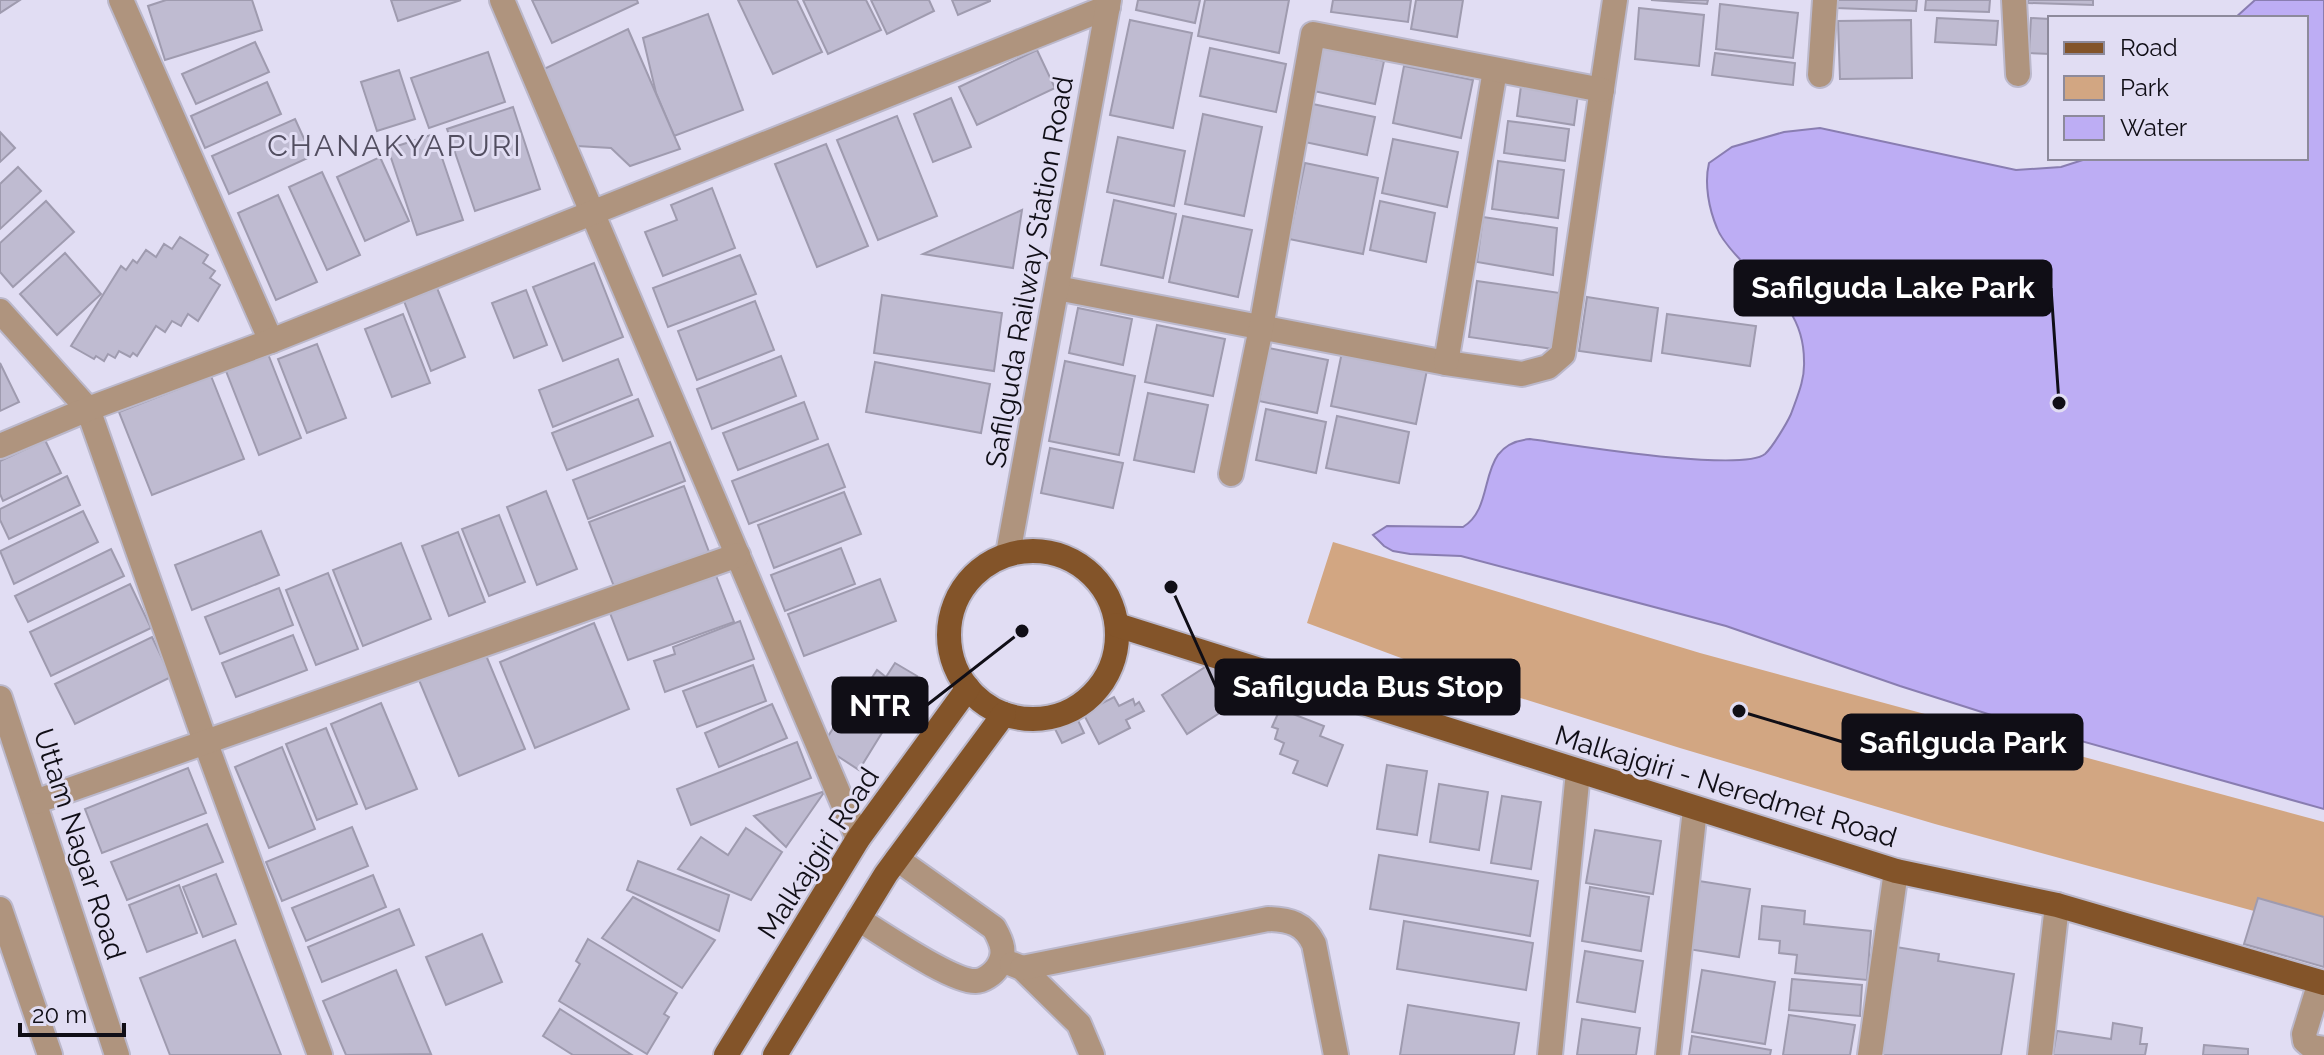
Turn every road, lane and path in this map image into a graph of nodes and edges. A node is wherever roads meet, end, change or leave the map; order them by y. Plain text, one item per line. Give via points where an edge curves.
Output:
1 (121, 0) edge
2 (502, 0) edge
3 (1615, 0) edge
4 (1825, 0) edge
5 (2014, 0) edge
6 (1108, 3) edge
7 (1495, 70) junction
8 (2018, 74) dead end
9 (1820, 75) dead end
10 (1602, 90) junction
11 (591, 212) junction
12 (1057, 288) junction
13 (0, 311) edge
14 (1261, 328) junction
15 (271, 341) junction
16 (1446, 363) junction
17 (88, 409) junction
18 (0, 446) edge
19 (1231, 474) dead end
20 (1008, 554) junction
21 (738, 555) junction
22 (1117, 625) junction
23 (968, 688) junction
24 (0, 698) edge
25 (1004, 714) junction
26 (205, 741) junction
27 (1578, 772) junction
28 (35, 802) junction
29 (1695, 809) junction
30 (858, 839) junction
31 (897, 859) junction
32 (1896, 871) junction
33 (2057, 905) junction
34 (2, 918) edge
35 (858, 919) junction
36 (1013, 964) junction
37 (2322, 982) edge
38 (2324, 1049) edge
39 (50, 1055) edge
40 (117, 1055) edge
41 (320, 1055) edge
42 (726, 1055) edge
43 (775, 1055) edge
44 (1092, 1055) edge
45 (1336, 1055) edge
46 (1550, 1055) edge
47 (1668, 1055) edge
48 (1870, 1055) edge
49 (2040, 1055) edge

1 - 15 street
2 - 11 street
3 - 10 street
4 - 9 street
5 - 8 street
6 - 11 street
6 - 12 street, Safilguda Railway Station Road
7 - 10 street
7 - 14 street via 1313,34
7 - 16 street
10 - 16 street via 1563,354 1548,367 1522,374
11 - 15 street
11 - 21 street
12 - 14 street
12 - 20 street, Safilguda Railway Station Road
13 - 17 street
14 - 16 street
14 - 19 street
15 - 17 street
17 - 18 street
17 - 26 street
20 - 22 main road via 1045,551 1079,564 1104,590
20 - 23 main road via 973,575 952,610 951,652
21 - 26 street
21 - 30 street
22 - 25 main road via 1111,668 1085,701 1046,718
22 - 27 main road, Malkajgiri - Neredmet Road
23 - 25 main road
23 - 30 main road, Malkajgiri Road
24 - 28 street, Uttam Nagar Road
25 - 31 main road
26 - 28 street
26 - 41 street
27 - 29 main road, Malkajgiri - Neredmet Road
27 - 46 street
28 - 40 street, Uttam Nagar Road
29 - 32 main road, Malkajgiri - Neredmet Road
29 - 47 street
30 - 42 main road, Malkajgiri Road
31 - 35 main road
31 - 36 street via 994,928
32 - 33 main road, Malkajgiri - Neredmet Road
32 - 48 street
33 - 37 main road, Malkajgiri - Neredmet Road
33 - 49 street
34 - 39 street
35 - 36 street via 956,977 977,981
35 - 43 main road
36 - 44 street via 1079,1024
36 - 45 street via 1286,919 1309,933 1314,944
37 - 38 street via 2304,1034 2312,1047

